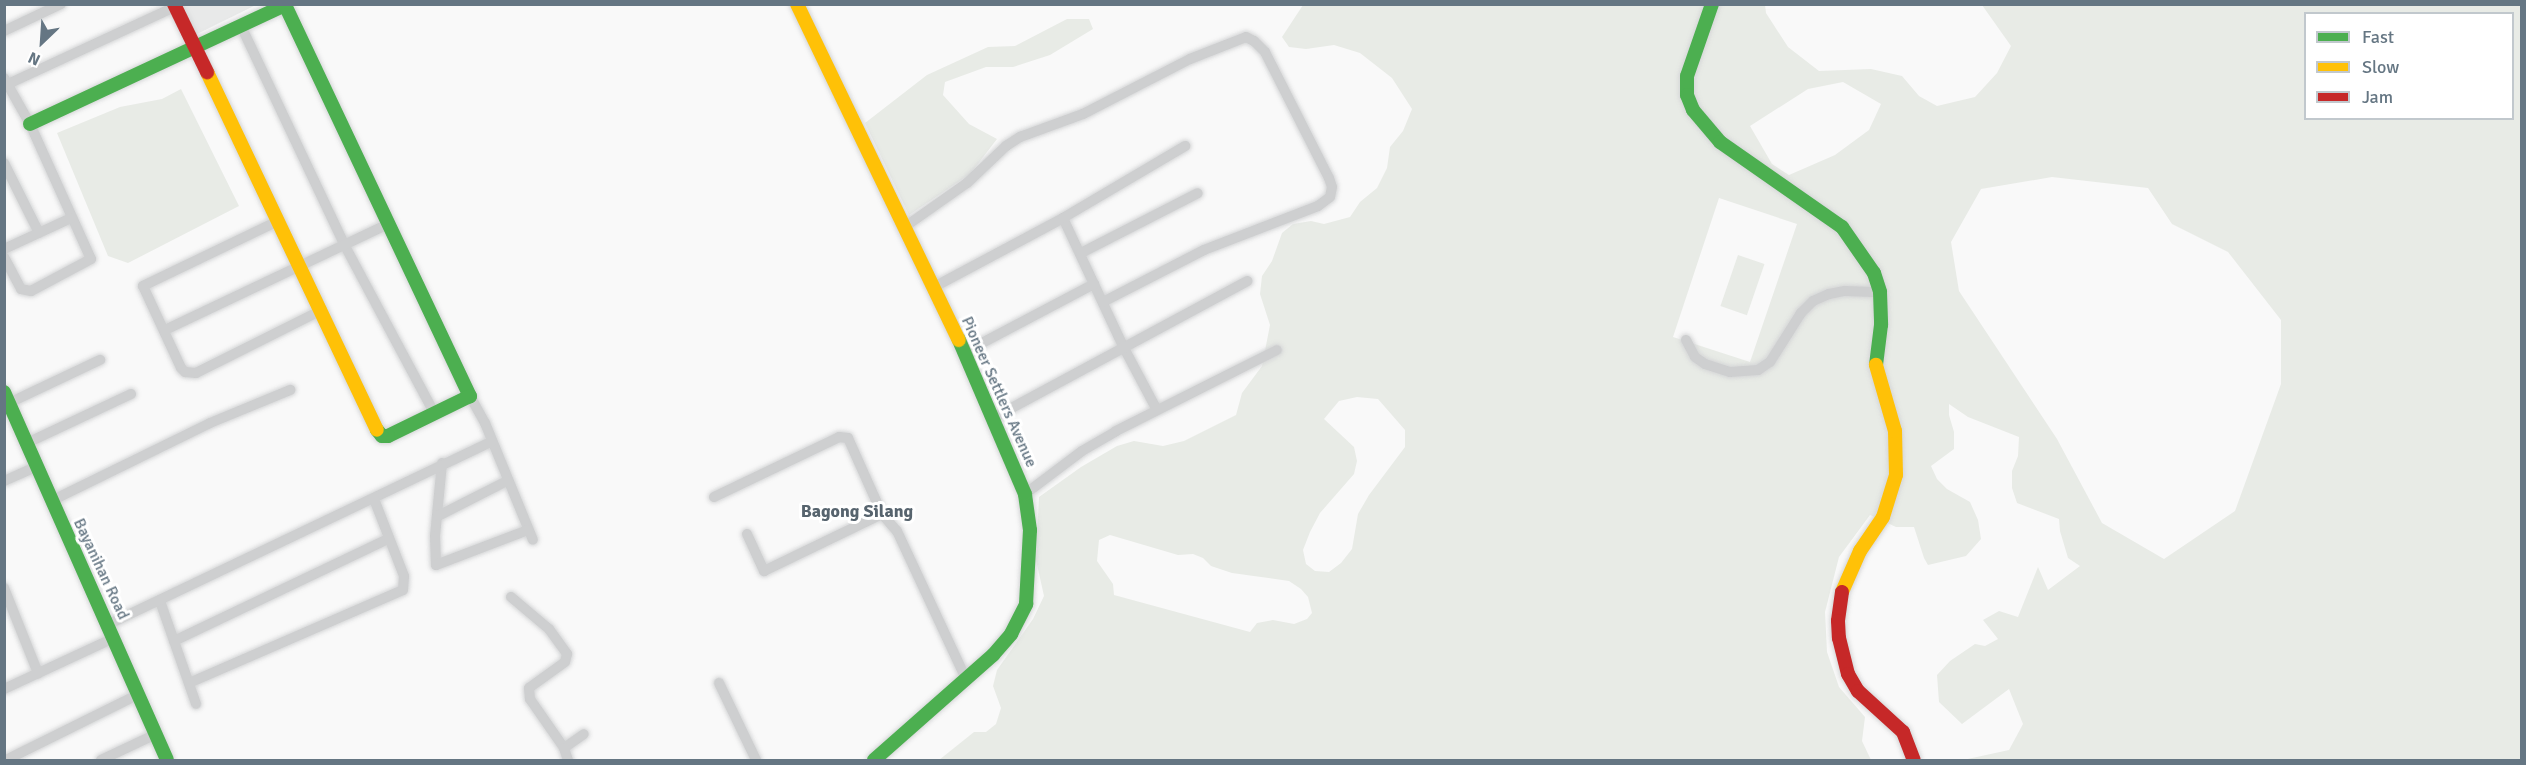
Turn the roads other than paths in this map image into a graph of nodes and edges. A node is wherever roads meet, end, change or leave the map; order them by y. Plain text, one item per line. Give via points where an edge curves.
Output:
1 (61, 4) edge
2 (797, 4) edge
3 (1712, 4) edge
4 (174, 6) edge
5 (241, 26) junction
6 (4, 32) edge
7 (196, 48) junction
8 (6, 81) edge
9 (30, 124) junction
10 (1185, 146) dead end
11 (4, 163) edge
12 (1198, 193) dead end
13 (70, 218) junction
14 (1064, 218) junction
15 (278, 221) junction
16 (388, 224) junction
17 (906, 226) junction
18 (39, 233) junction
19 (345, 246) junction
20 (4, 249) edge
21 (1081, 253) junction
22 (4, 257) edge
23 (299, 265) junction
24 (1247, 281) dead end
25 (1094, 284) junction
26 (934, 287) junction
27 (1880, 292) junction
28 (1103, 302) junction
29 (322, 310) junction
30 (165, 330) junction
31 (1686, 340) dead end
32 (1124, 348) junction
33 (1277, 350) dead end
34 (965, 352) junction
35 (100, 360) dead end
36 (290, 390) dead end
37 (131, 394) dead end
38 (471, 396) junction
39 (7, 398) edge
40 (1156, 410) junction
41 (434, 413) junction
42 (993, 418) junction
43 (492, 441) junction
44 (27, 443) junction
45 (442, 463) junction
46 (37, 466) junction
47 (4, 481) edge
48 (507, 481) junction
49 (1025, 494) junction
50 (714, 497) dead end
51 (374, 499) junction
52 (51, 501) junction
53 (882, 514) junction
54 (438, 516) junction
55 (747, 534) dead end
56 (388, 539) junction
57 (4, 588) edge
58 (511, 597) dead end
59 (160, 601) junction
60 (109, 624) junction
61 (114, 638) junction
62 (174, 641) junction
63 (38, 673) junction
64 (966, 679) junction
65 (189, 683) junction
66 (719, 683) dead end
67 (4, 688) edge
68 (139, 694) junction
69 (196, 704) dead end
70 (156, 734) junction
71 (584, 734) dead end
72 (564, 748) junction
73 (6, 760) edge
74 (100, 760) edge
75 (167, 760) edge
76 (568, 760) edge
77 (756, 760) edge
78 (874, 760) edge
79 (1914, 760) edge

1 - 6 street
2 - 17 street, Pioneer Settlers Avenue
3 - 27 street via 1687,76 1687,95 1693,110 1720,142 1842,227 1874,273
4 - 7 street
4 - 8 street
5 - 7 street
5 - 16 street via 285,4
5 - 19 street
7 - 9 street
7 - 15 street
8 - 9 street
9 - 13 street
10 - 14 street
11 - 18 street
12 - 21 street
13 - 18 street
13 - 22 street via 91,260 31,291 21,289
14 - 21 street
14 - 26 street
15 - 23 street
15 - 30 street via 143,286
16 - 19 street
16 - 38 street
17 - 26 street, Pioneer Settlers Avenue
17 - 28 street via 967,183 1020,138 1083,114 1190,59 1246,37 1254,41 1265,52 1329,178 1330,197 1318,206 1204,250
18 - 20 street
19 - 23 street
19 - 41 street
21 - 25 street
23 - 29 street
23 - 30 street
24 - 32 street
25 - 28 street
25 - 34 street
26 - 34 street, Pioneer Settlers Avenue
27 - 31 street via 1845,291 1814,301 1801,313 1770,362 1758,370 1730,372 1705,364 1695,357
27 - 79 street via 1876,364 1895,431 1896,475 1882,517 1843,587 1839,638 1848,674 1858,691 1903,732
28 - 32 street
29 - 30 street via 196,373 182,368
29 - 41 street via 382,435 396,433
32 - 40 street
32 - 42 street
33 - 40 street
34 - 42 street, Pioneer Settlers Avenue
35 - 39 street
36 - 52 street via 218,419
37 - 44 street
38 - 41 street
38 - 43 street
39 - 44 street, Bayanihan Road
40 - 49 street via 1082,451
42 - 49 street, Pioneer Settlers Avenue
43 - 45 street
43 - 48 street
44 - 46 street, Bayanihan Road
45 - 51 street
45 - 54 street
46 - 47 street
46 - 52 street, Bayanihan Road
48 - 54 street
48 - 54 street via 530,535 436,564
49 - 64 street, Pioneer Settlers Avenue via 1030,530 1029,586 1023,614 1002,645
50 - 53 street via 844,437 852,444
51 - 56 street
51 - 59 street
52 - 60 street, Bayanihan Road
53 - 55 street via 765,571
53 - 64 street via 897,531
56 - 62 street
56 - 65 street via 406,584 398,594
57 - 63 street
58 - 72 street via 566,650 565,662 528,691
59 - 60 street
59 - 62 street
60 - 61 street, Bayanihan Road
61 - 63 street
61 - 68 street, Bayanihan Road
62 - 65 street
63 - 67 street
64 - 78 street, Pioneer Settlers Avenue
65 - 69 street
66 - 77 street
68 - 70 street, Bayanihan Road
68 - 73 street
70 - 74 street
70 - 75 street, Bayanihan Road
71 - 72 street
72 - 76 street

